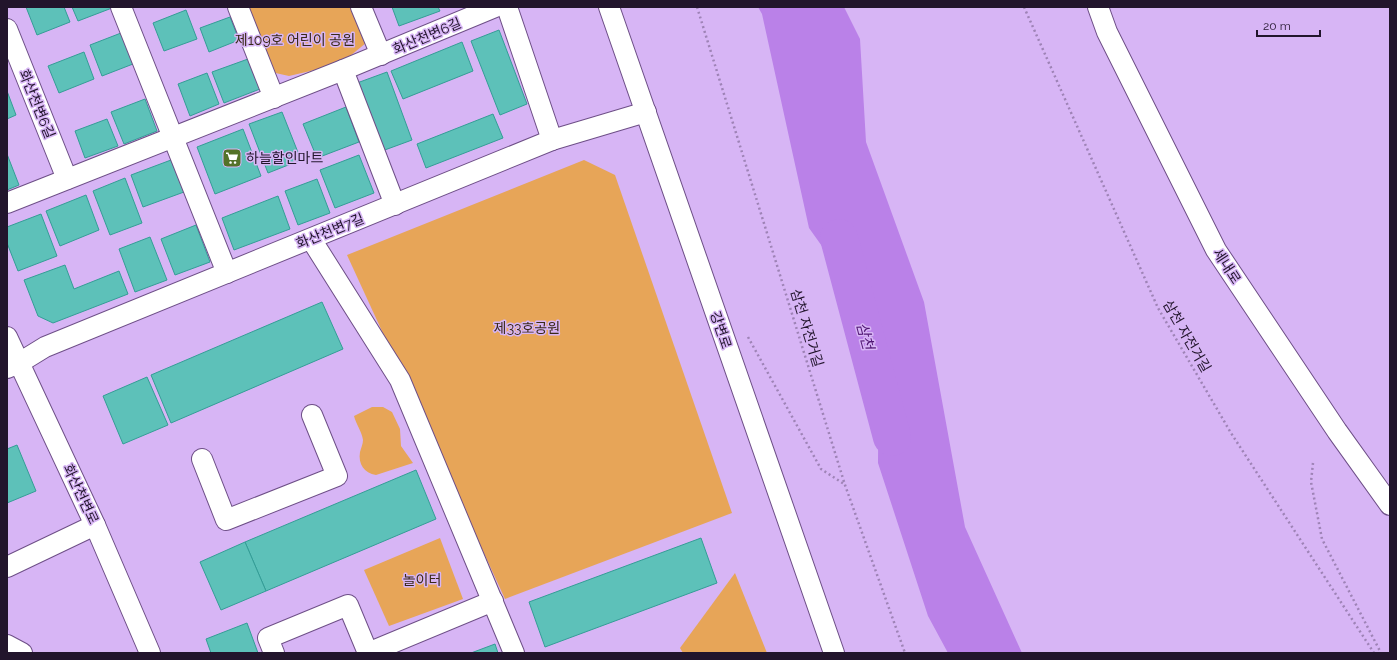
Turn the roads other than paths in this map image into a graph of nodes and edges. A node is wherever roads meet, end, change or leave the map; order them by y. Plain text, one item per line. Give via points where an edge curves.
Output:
1 (121, 7) edge
2 (238, 7) edge
3 (361, 7) edge
4 (495, 7) edge
5 (507, 7) edge
6 (609, 7) edge
7 (1098, 7) edge
8 (7, 28) edge
9 (380, 55) junction
10 (343, 70) junction
11 (274, 98) junction
12 (646, 112) junction
13 (173, 138) junction
14 (552, 140) junction
15 (67, 179) junction
16 (7, 203) edge
17 (395, 204) junction
18 (311, 239) junction
19 (227, 273) junction
20 (7, 337) edge
21 (13, 366) edge
22 (312, 415) dead end
23 (202, 459) dead end
24 (1390, 505) edge
25 (95, 524) junction
26 (7, 567) edge
27 (493, 601) junction
28 (7, 646) edge
29 (22, 653) edge
30 (150, 653) edge
31 (274, 653) edge
32 (368, 653) edge
33 (514, 653) edge
34 (834, 653) edge

1 - 13 street
2 - 11 street
3 - 9 street, 화산천변6길
4 - 9 street, 화산천변6길
5 - 14 street
6 - 12 street, 강변로
7 - 24 street, 세내로 via 1107,32 1216,250 1337,431
8 - 15 street, 화산천변6길
9 - 10 street, 화산천변6길
10 - 11 street, 화산천변6길
10 - 17 street
11 - 13 street, 화산천변6길
12 - 14 street, 화산천변7길
12 - 34 street, 강변로
13 - 15 street, 화산천변6길
13 - 19 street
14 - 17 street, 화산천변7길
15 - 16 street, 화산천변6길
17 - 18 street, 화산천변7길
18 - 19 street, 화산천변7길
18 - 27 street via 400,380
19 - 21 street, 화산천변7길 via 45,347
20 - 21 street, 화산천변로
21 - 25 street, 화산천변로
22 - 23 street via 336,476 234,518 226,520
25 - 26 street
25 - 30 street, 화산천변로
27 - 32 street
27 - 33 street
28 - 29 street
31 - 32 street via 268,638 348,605

